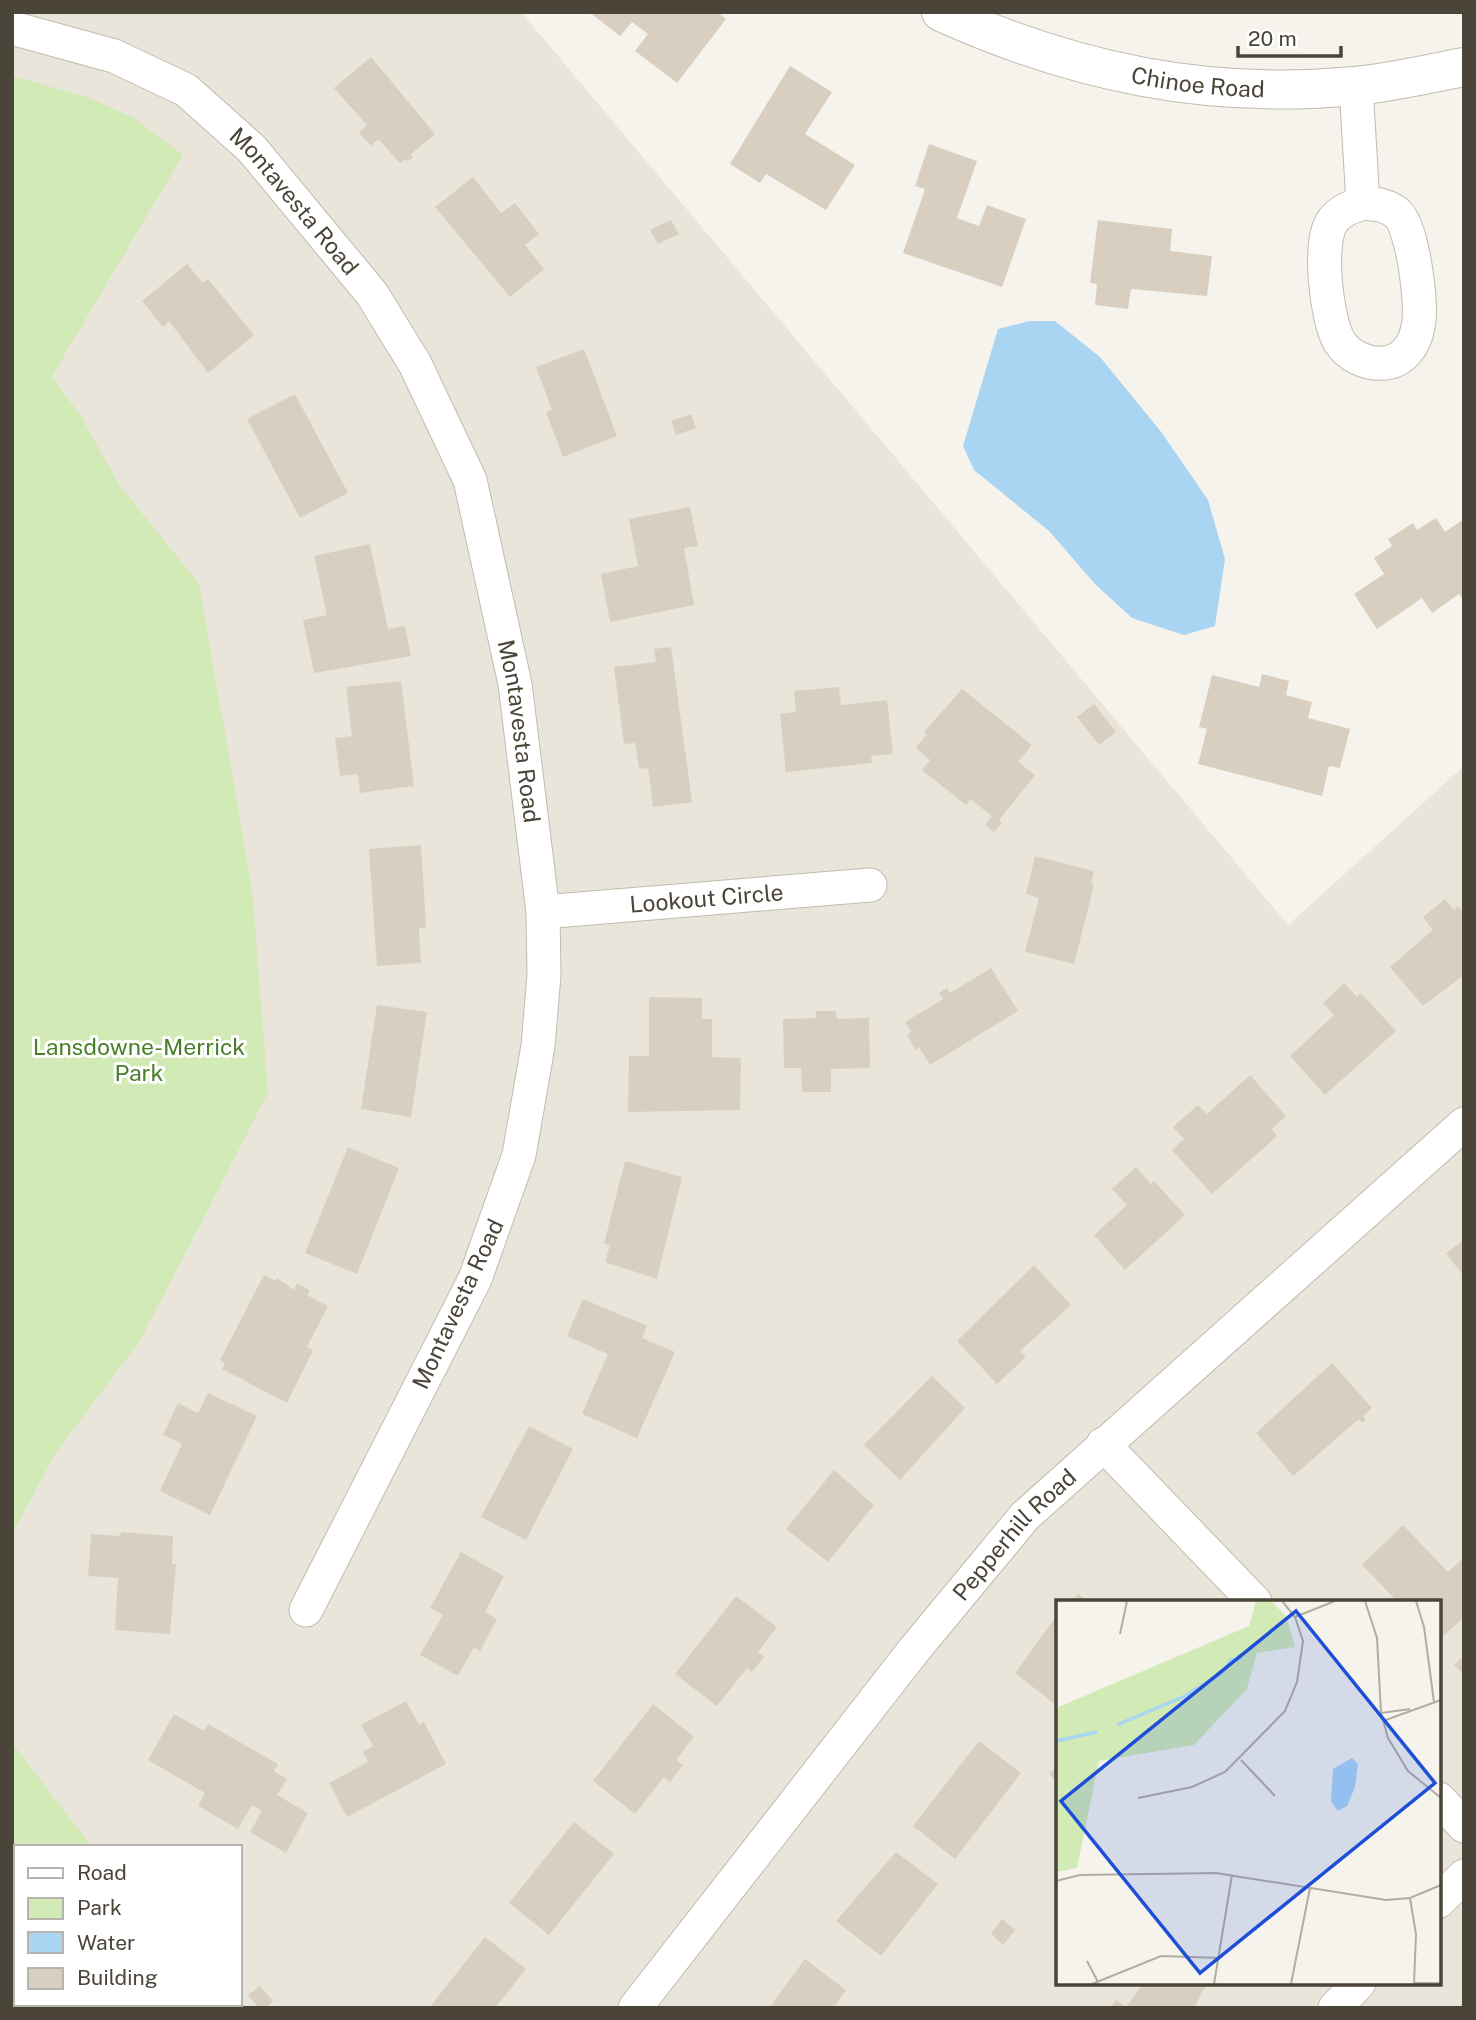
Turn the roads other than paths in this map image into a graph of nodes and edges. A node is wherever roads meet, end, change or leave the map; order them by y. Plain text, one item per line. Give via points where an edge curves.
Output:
1 (940, 12) edge
2 (23, 23) edge
3 (1464, 67) edge
4 (1356, 86) junction
5 (1363, 203) junction
6 (870, 885) dead end
7 (543, 912) junction
8 (1464, 1124) edge
9 (1103, 1444) junction
10 (1253, 1600) edge
11 (306, 1610) dead end
12 (1441, 1802) edge
13 (1464, 1826) edge
14 (1464, 1876) edge
15 (1441, 1899) edge
16 (1357, 1985) edge
17 (635, 2008) edge
18 (1335, 2008) edge

1 - 4 street, Chinoe Road via 1042,54 1102,71 1232,89
2 - 7 street, Montavesta Road via 114,56 186,90 252,149 372,294 415,364 470,480 489,558 514,684
3 - 4 street, Chinoe Road
4 - 5 street
5 - 5 street via 1340,214 1325,235 1331,318 1339,341 1353,356 1385,363 1402,357 1419,325 1412,243 1407,226 1396,213
6 - 7 street, Lookout Circle
7 - 11 street, Montavesta Road via 538,1046 519,1155 503,1206 475,1279
8 - 9 street, Pepperhill Road
9 - 10 street
9 - 17 street, Pepperhill Road via 1025,1516 982,1566
12 - 13 street
14 - 15 street
16 - 18 street

